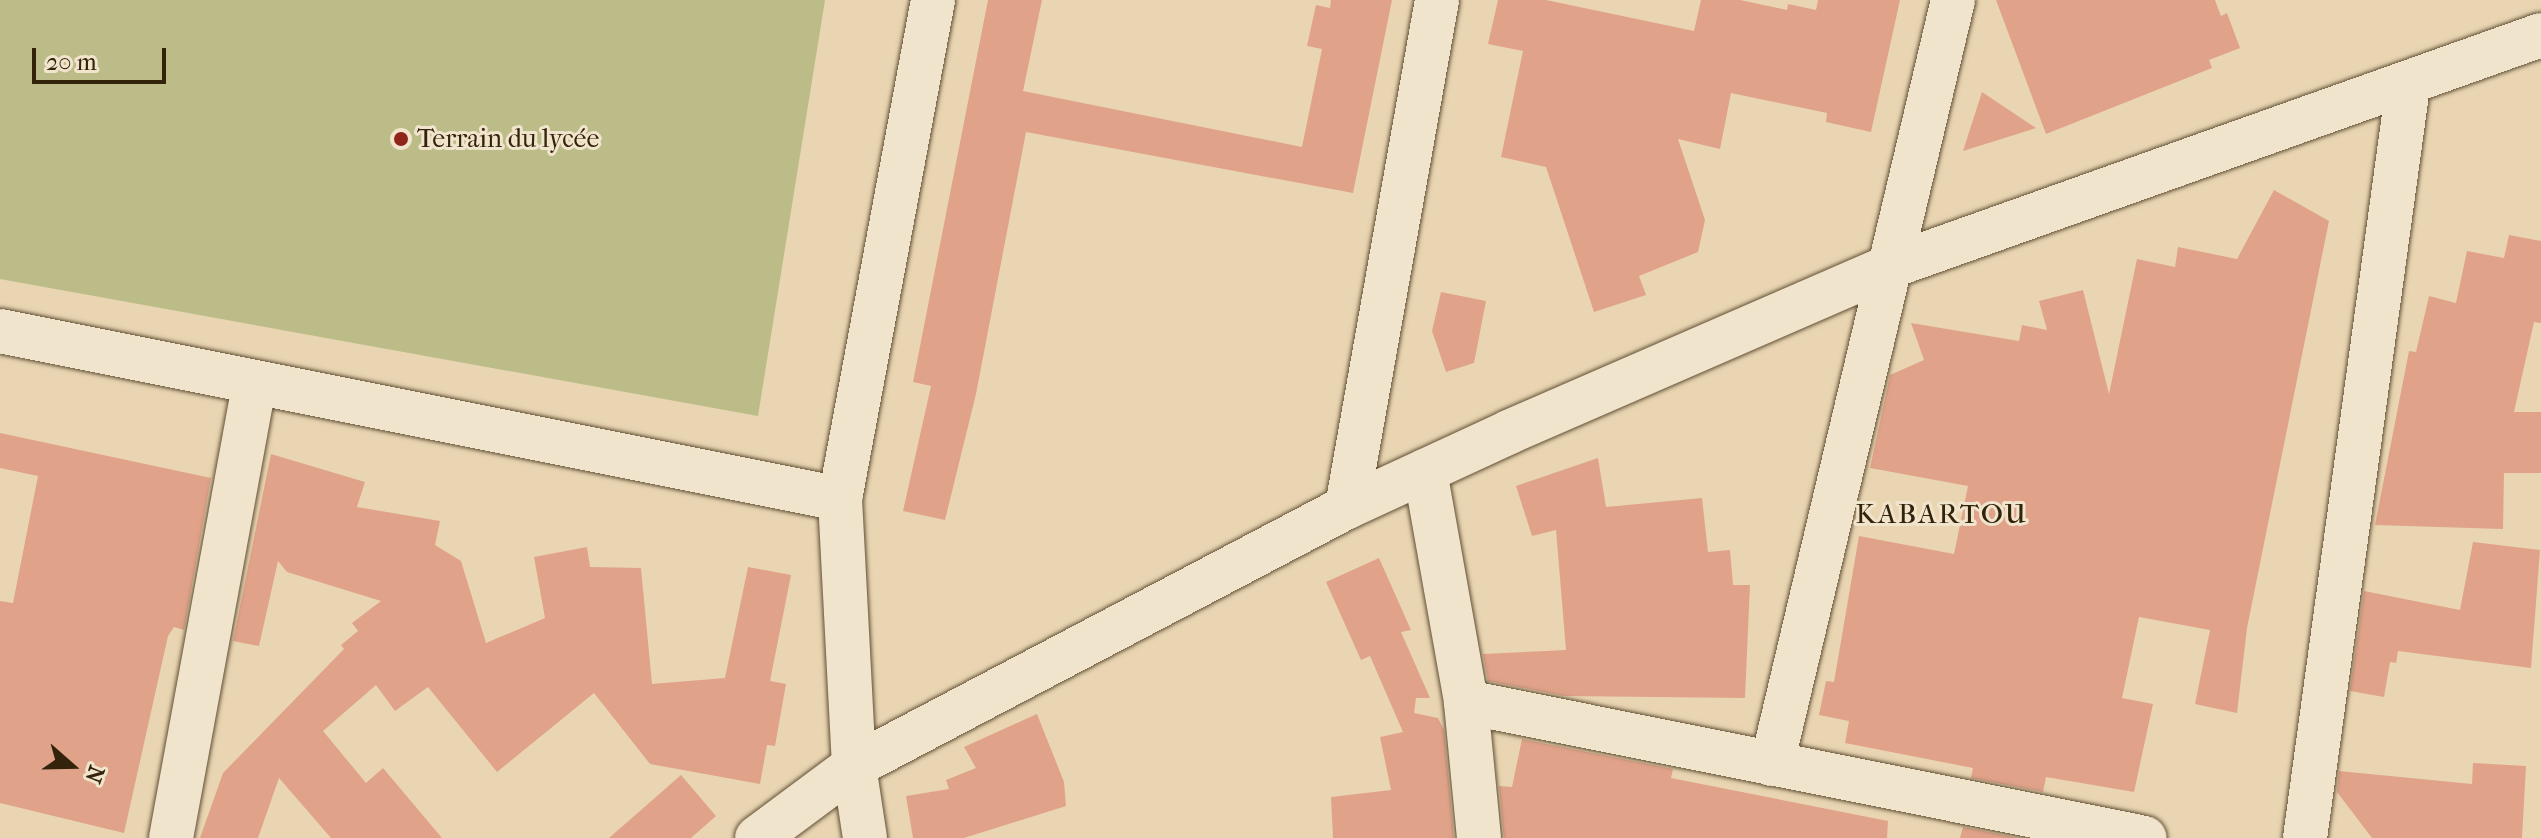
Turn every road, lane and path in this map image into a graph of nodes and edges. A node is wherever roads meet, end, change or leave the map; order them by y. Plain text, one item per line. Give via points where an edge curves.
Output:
1 (933, 0) edge
2 (1437, 0) edge
3 (1953, 0) edge
4 (2541, 35) edge
5 (2408, 86) junction
6 (1886, 268) junction
7 (0, 331) edge
8 (254, 384) junction
9 (1425, 471) junction
10 (840, 499) junction
11 (1347, 507) junction
12 (1466, 702) junction
13 (1772, 764) junction
14 (854, 766) junction
15 (171, 838) edge
16 (757, 838) edge
17 (865, 838) edge
18 (1479, 838) edge
19 (2145, 838) edge
20 (2305, 838) edge

1 - 10 street
2 - 11 street
3 - 6 street
4 - 5 street
5 - 6 street
5 - 20 street
6 - 9 street
6 - 13 street
7 - 8 street
8 - 10 street
8 - 15 street
9 - 11 street
9 - 12 street
10 - 14 street
11 - 14 street
12 - 13 street
12 - 18 street
13 - 19 street
14 - 16 street
14 - 17 street

